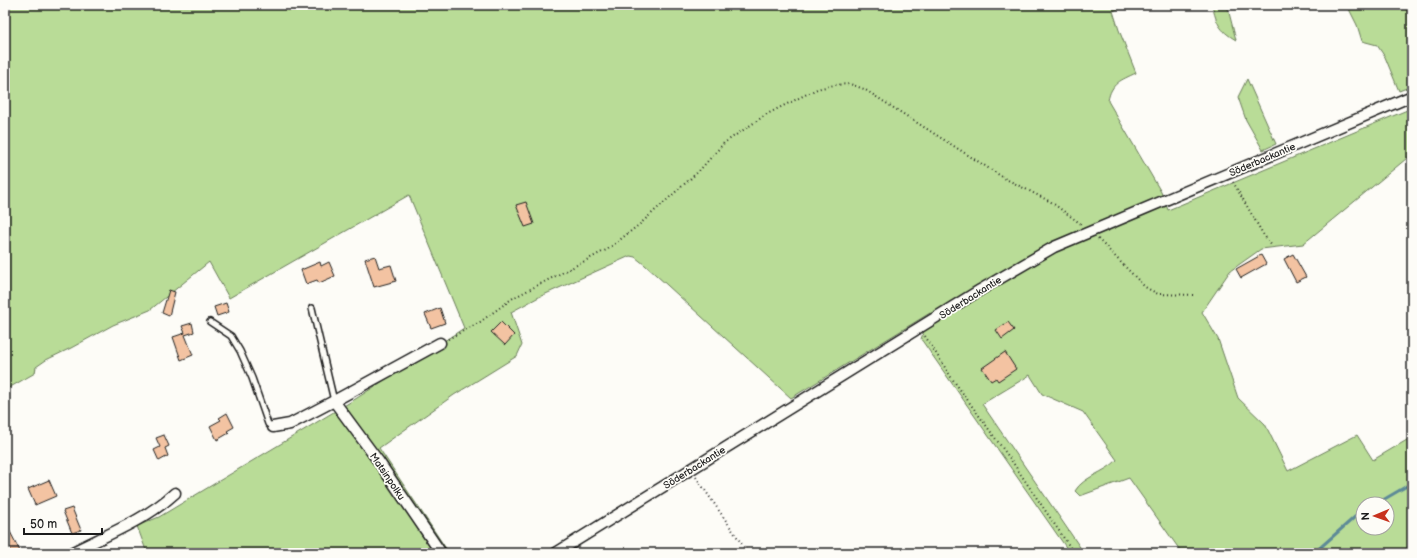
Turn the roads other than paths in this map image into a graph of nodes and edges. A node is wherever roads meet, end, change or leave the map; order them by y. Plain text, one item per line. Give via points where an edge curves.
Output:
1 (1412, 96) edge
2 (312, 308) dead end
3 (210, 322) dead end
4 (440, 343) road end
5 (334, 402) junction
6 (273, 427) joint
7 (175, 493) dead end
8 (71, 553) edge
9 (441, 553) edge
10 (556, 553) edge

1 - 10 street, Söderbackantie via 1048,250
2 - 5 lane
3 - 6 lane via 231,336 252,378 268,424
4 - 5 street
5 - 6 street via 290,424
5 - 9 street, Matsinpolku via 379,462
7 - 8 street via 164,503

